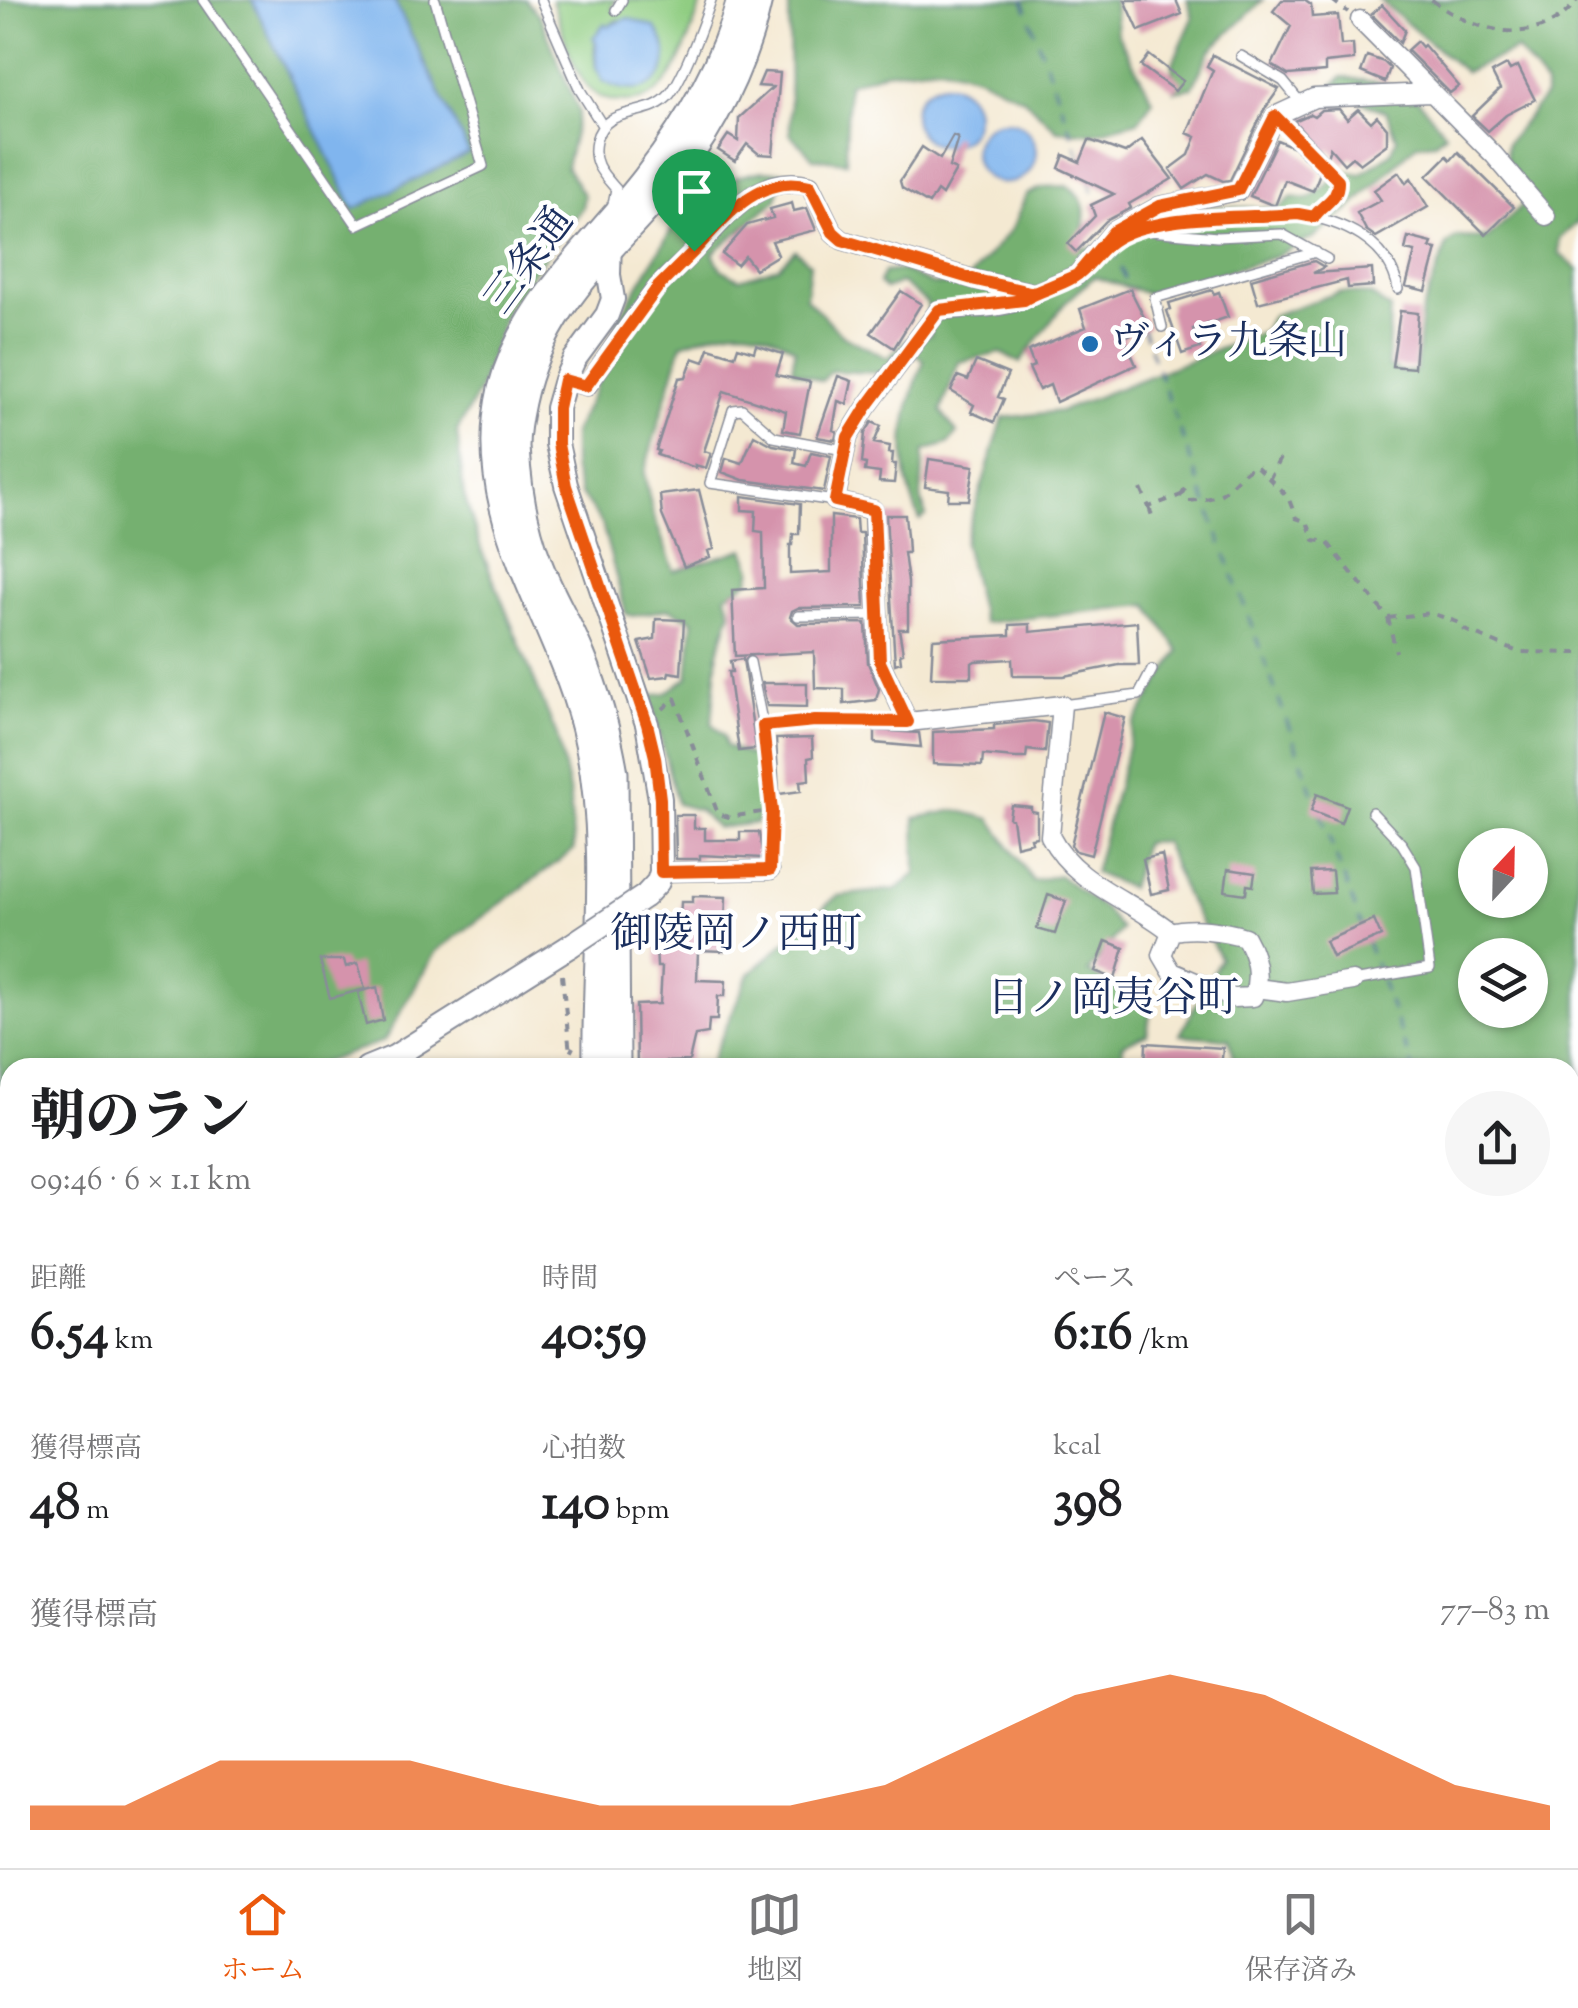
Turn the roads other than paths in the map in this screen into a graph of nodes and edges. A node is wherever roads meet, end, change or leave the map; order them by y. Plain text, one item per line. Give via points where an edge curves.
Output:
1 (203, 0) edge
2 (435, 0) edge
3 (541, 0) edge
4 (711, 0) edge
5 (740, 0) edge
6 (759, 0) edge
7 (1360, 20) dead end
8 (1241, 56) dead end
9 (1430, 93) junction
10 (1301, 103) junction
11 (1275, 116) junction
12 (602, 125) junction
13 (1546, 216) dead end
14 (611, 217) junction
15 (1314, 217) junction
16 (1137, 230) junction
17 (610, 246) junction
18 (1100, 248) junction
19 (1316, 252) junction
20 (1327, 258) dead end
21 (1398, 290) dead end
22 (1034, 293) junction
23 (1162, 327) dead end
24 (564, 380) junction
25 (844, 450) junction
26 (835, 501) junction
27 (879, 615) junction
28 (798, 616) dead end
29 (750, 662) dead end
30 (1152, 670) dead end
31 (1062, 705) junction
32 (908, 722) junction
33 (763, 726) junction
34 (772, 811) road end
35 (1372, 812) dead end
36 (770, 870) road end
37 (661, 872) junction
38 (1172, 932) junction
39 (1353, 981) joint
40 (1256, 988) junction
41 (389, 1058) edge
42 (596, 1058) edge
43 (617, 1058) edge

1 - 2 lane via 357,226 483,166
3 - 12 lane
4 - 12 lane via 669,96
5 - 14 main road, 三条通 via 686,121
6 - 17 main road, 三条通 via 706,130
7 - 9 street
8 - 10 lane via 1283,81
9 - 10 street
9 - 13 street
10 - 11 street
11 - 15 lane via 1338,180 1331,203
11 - 18 street via 1238,190 1160,206 1113,232
12 - 14 lane via 594,154 616,189
14 - 17 street
14 - 42 main road, 三条通 via 560,278 516,348 502,387 494,449 513,546 578,700 588,744 597,798
15 - 16 lane
15 - 21 lane via 1378,248 1396,273
16 - 18 lane
16 - 19 lane via 1282,234
17 - 24 street via 613,299
17 - 43 main road, 三条通 via 566,298 545,336 527,379 516,442 526,523 540,567 608,729 615,773
18 - 22 street via 1077,275
19 - 20 lane
19 - 23 lane via 1155,298
22 - 24 street via 842,240 810,186 794,181 773,185 726,215 658,287 586,386
22 - 25 street via 1001,305 939,310 866,408
24 - 37 street via 558,444 566,486 647,724
25 - 26 street
25 - 26 lane via 774,437 742,409 733,410 710,483
26 - 27 street via 874,510
27 - 28 lane
27 - 32 street via 880,662
29 - 33 lane
30 - 31 lane via 1139,695
31 - 32 street
31 - 38 street via 1050,836 1080,874
32 - 33 lane
33 - 34 lane
35 - 39 lane via 1416,867 1430,968
36 - 37 street
37 - 41 street, bridge via 645,896
38 - 40 street via 1245,936 1254,953
38 - 40 street via 1162,955 1172,972 1234,998 1253,997
39 - 40 street via 1287,992

